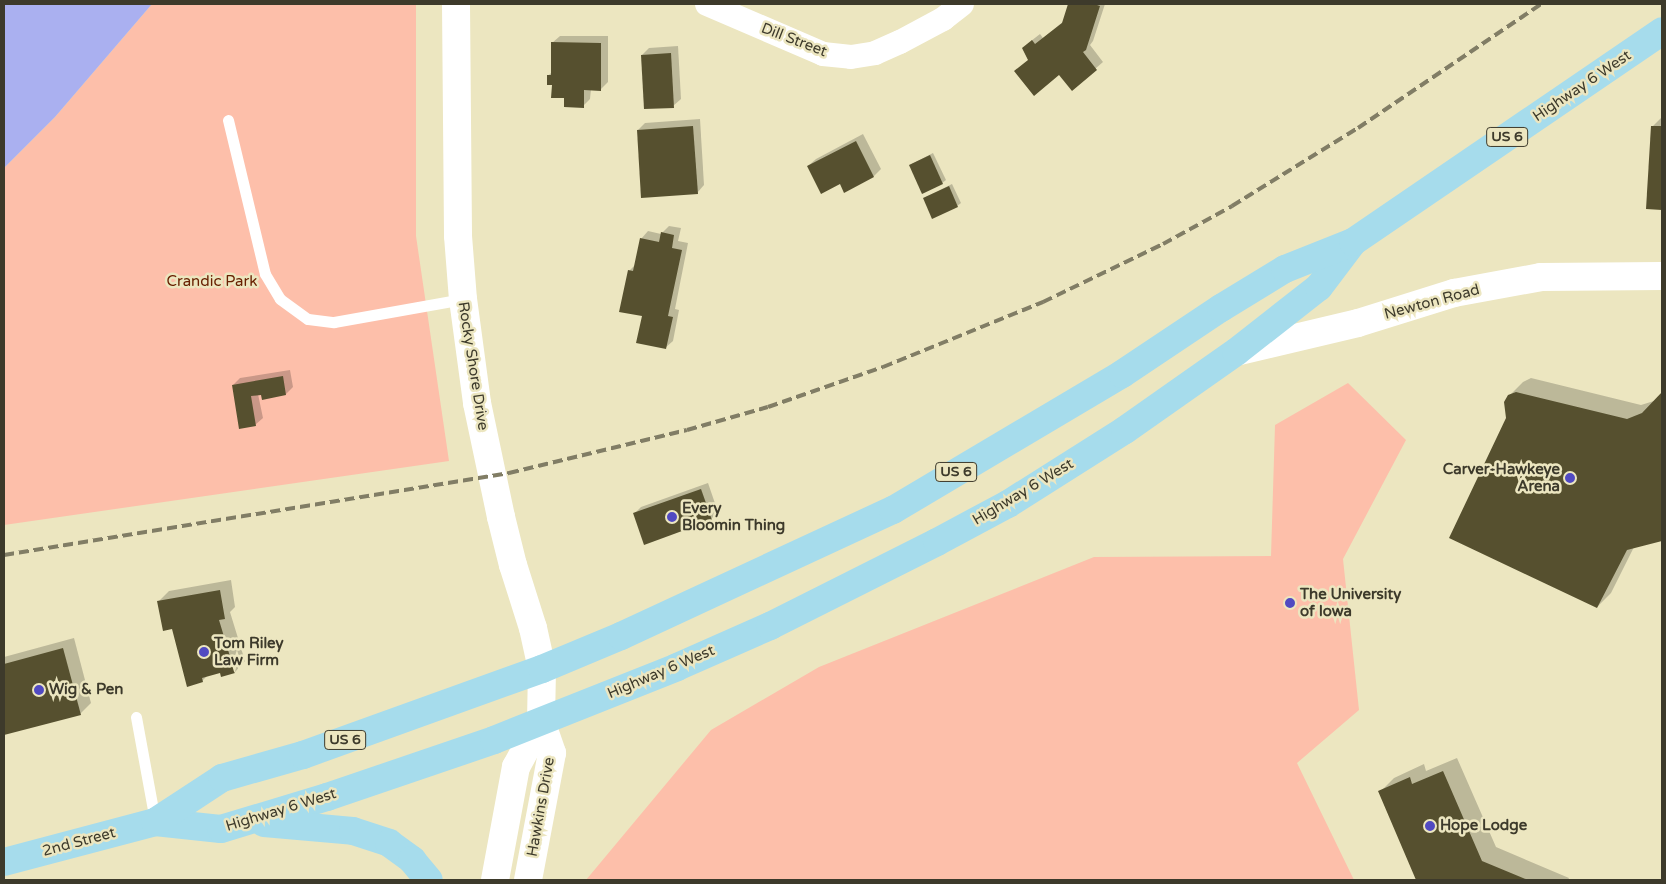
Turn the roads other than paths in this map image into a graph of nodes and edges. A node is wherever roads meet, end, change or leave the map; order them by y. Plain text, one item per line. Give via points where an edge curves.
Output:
1 (456, 4) edge
2 (706, 4) edge
3 (962, 4) edge
4 (1662, 32) edge
5 (228, 120) dead end
6 (1353, 242) junction
7 (1662, 276) edge
8 (462, 299) junction
9 (1236, 352) junction
10 (542, 669) junction
11 (136, 717) dead end
12 (541, 721) junction
13 (155, 822) junction
14 (245, 822) junction
15 (4, 862) edge
16 (429, 880) edge
17 (495, 880) edge
18 (528, 880) edge

1 - 8 street, Rocky Shore Drive via 458,236
2 - 3 street, Dill Street via 823,54 851,56 875,53 900,42 943,19
4 - 6 main road, Highway 6 West / US 6
5 - 8 lane via 265,274 280,299 308,319 334,322
6 - 9 main road, Highway 6 West / US 6 via 1319,287
6 - 10 main road, Highway 6 West / US 6 via 1285,269 1122,374 893,510 621,636
7 - 9 street, Newton Road via 1541,277 1454,293 1358,324
8 - 10 street, Rocky Shore Drive via 477,402 501,517
9 - 12 main road, Highway 6 West / US 6 via 1117,435 1008,504 937,542 770,626
10 - 12 street, Rocky Shore Drive
10 - 13 main road, Highway 6 West / US 6 via 303,755 222,778
11 - 13 lane
12 - 14 main road, Highway 6 West / US 6 via 327,797
12 - 17 street, Hawkins Drive via 516,767
12 - 18 street, Hawkins Drive via 552,753
13 - 14 main road, Highway 6 West / US 6 via 221,829
13 - 15 main road, 2nd Street / US 6
14 - 16 main road via 353,831 389,843 412,860

